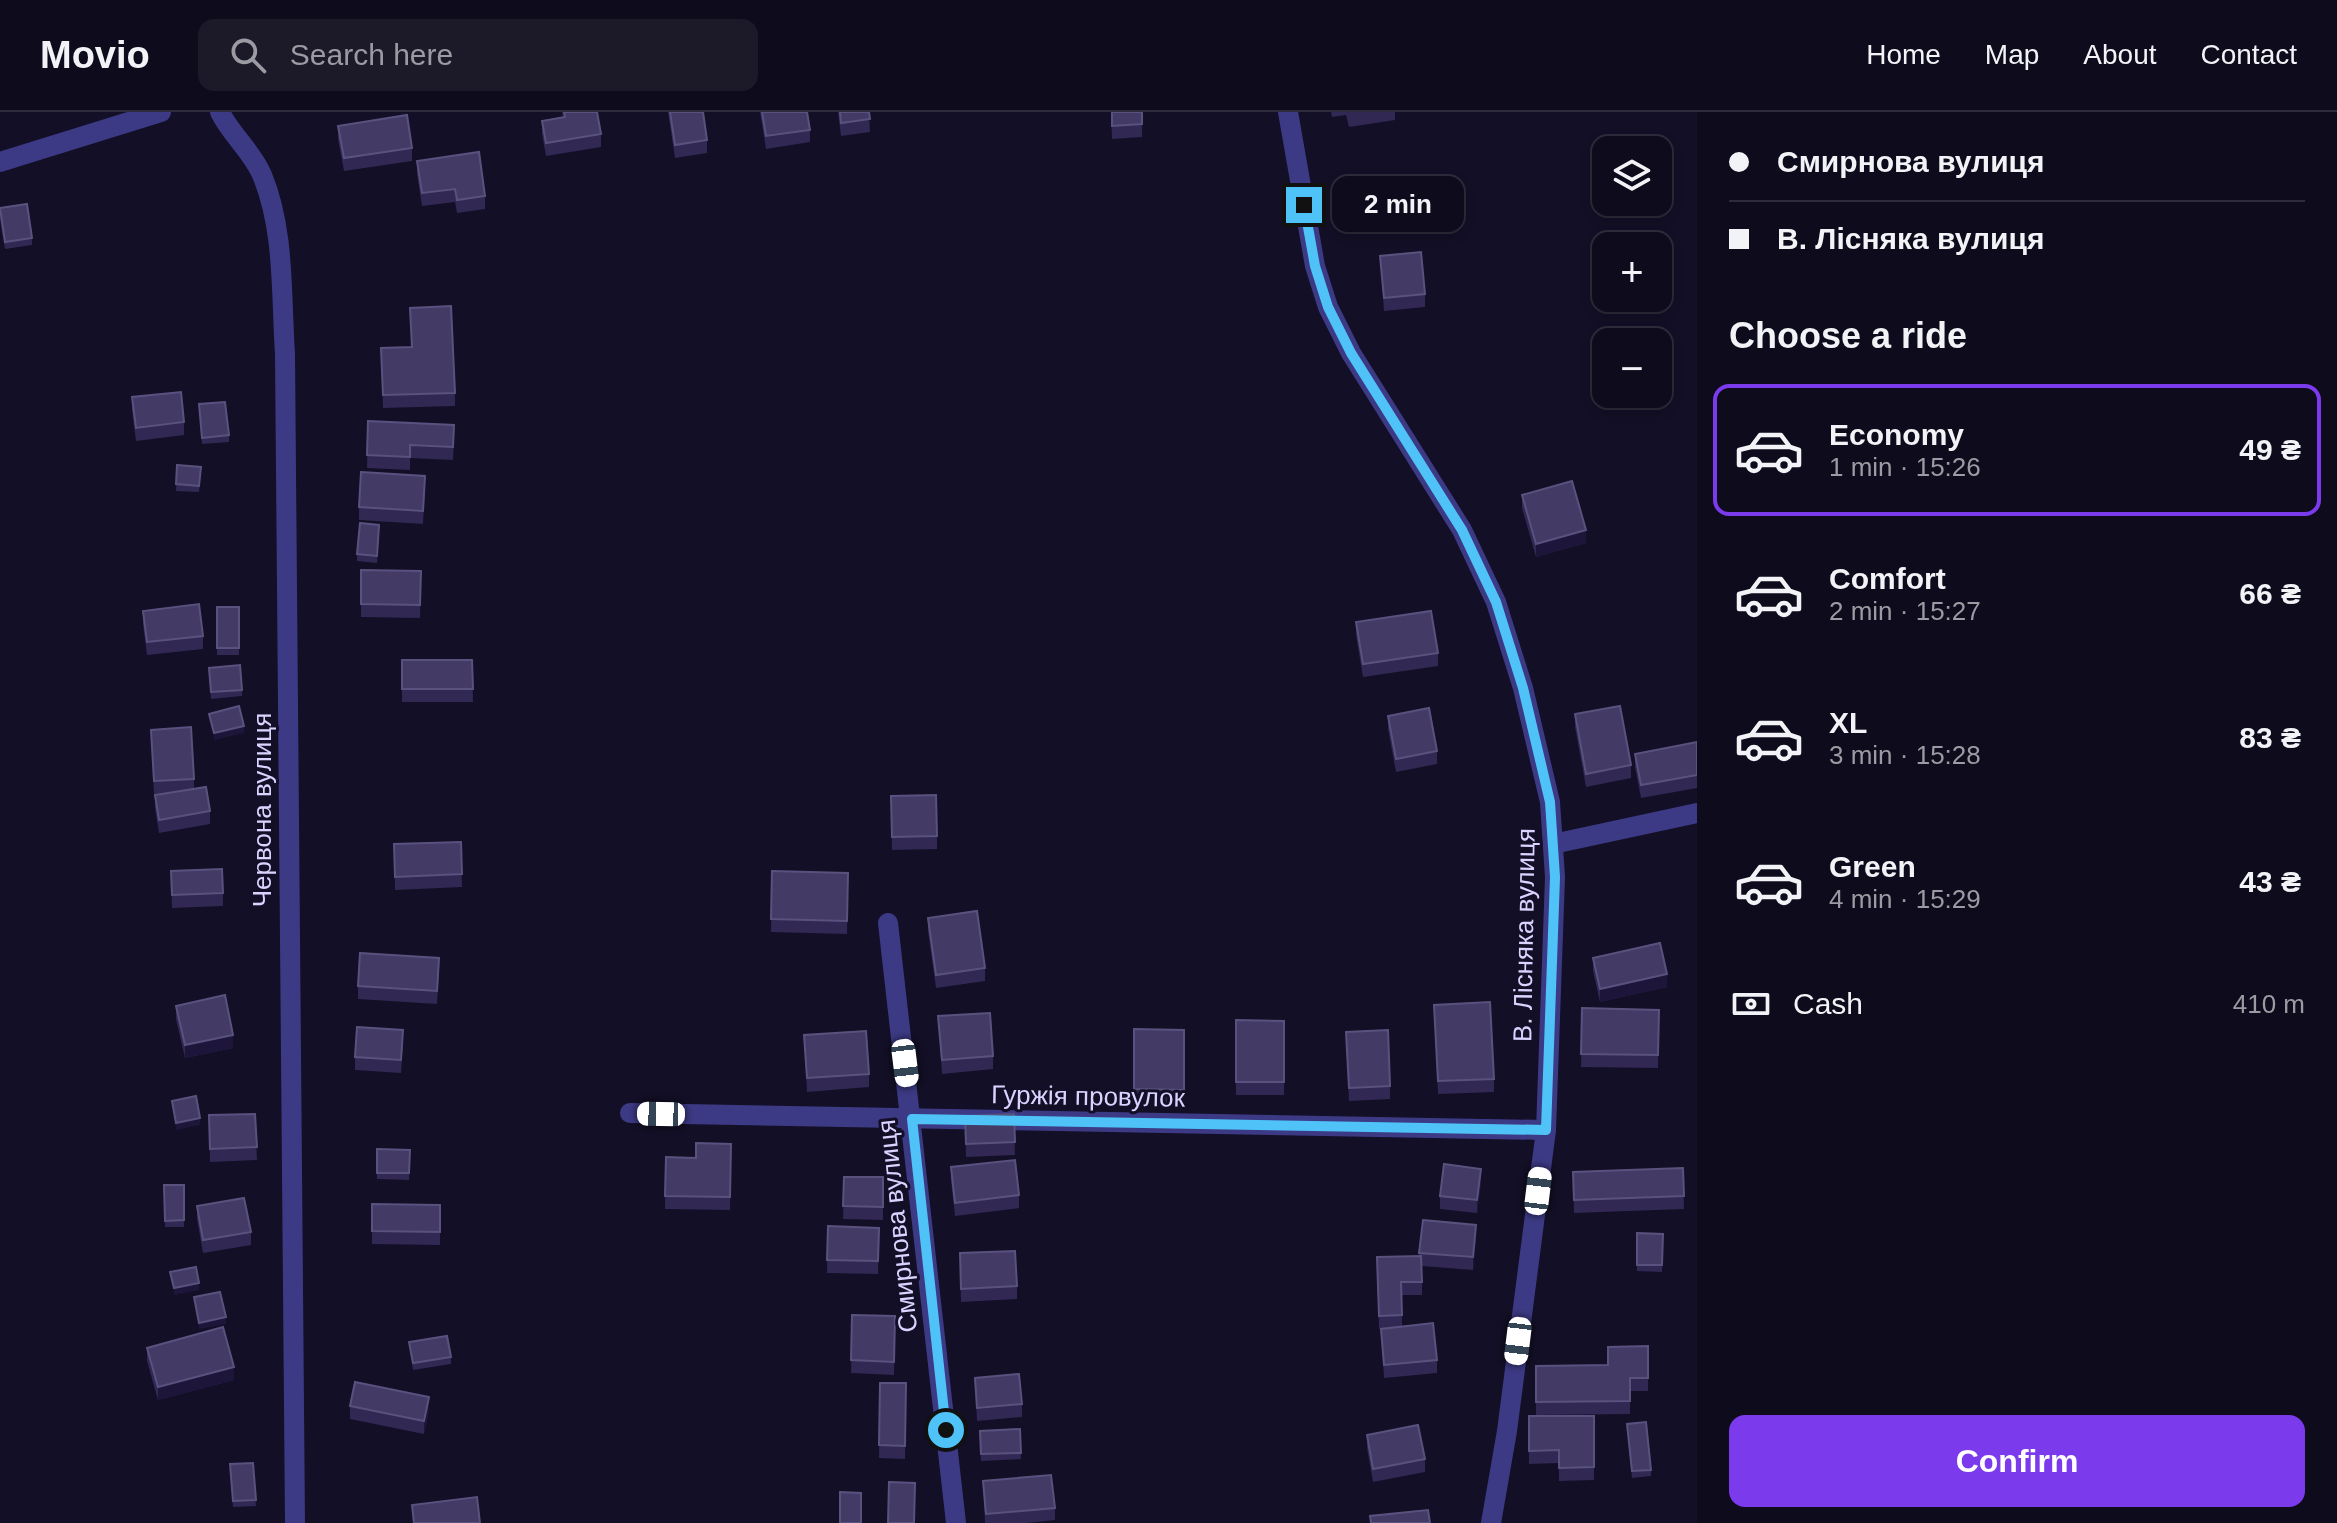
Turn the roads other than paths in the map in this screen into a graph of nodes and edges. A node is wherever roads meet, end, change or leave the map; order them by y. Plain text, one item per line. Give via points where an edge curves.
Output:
1 (161, 112) edge
2 (220, 112) edge
3 (1288, 112) edge
4 (0, 162) edge
5 (1697, 813) edge
6 (1553, 844) junction
7 (888, 923) dead end
8 (630, 1113) dead end
9 (912, 1119) junction
10 (1546, 1130) junction
11 (295, 1523) edge
12 (956, 1523) edge
13 (1491, 1523) edge

1 - 4 street
2 - 11 street, Червона вулиця via 261,172 269,196 277,228 285,354
3 - 6 street, В. Лісняка вулиця via 1315,266 1328,307 1462,530 1496,602 1530,717 1550,802
5 - 6 street
6 - 10 street, В. Лісняка вулиця
7 - 9 street, Смирнова вулиця
8 - 9 street, Гуржія провулок
9 - 10 street, Гуржія провулок
9 - 12 street, Смирнова вулиця
10 - 13 street, В. Лісняка вулиця

